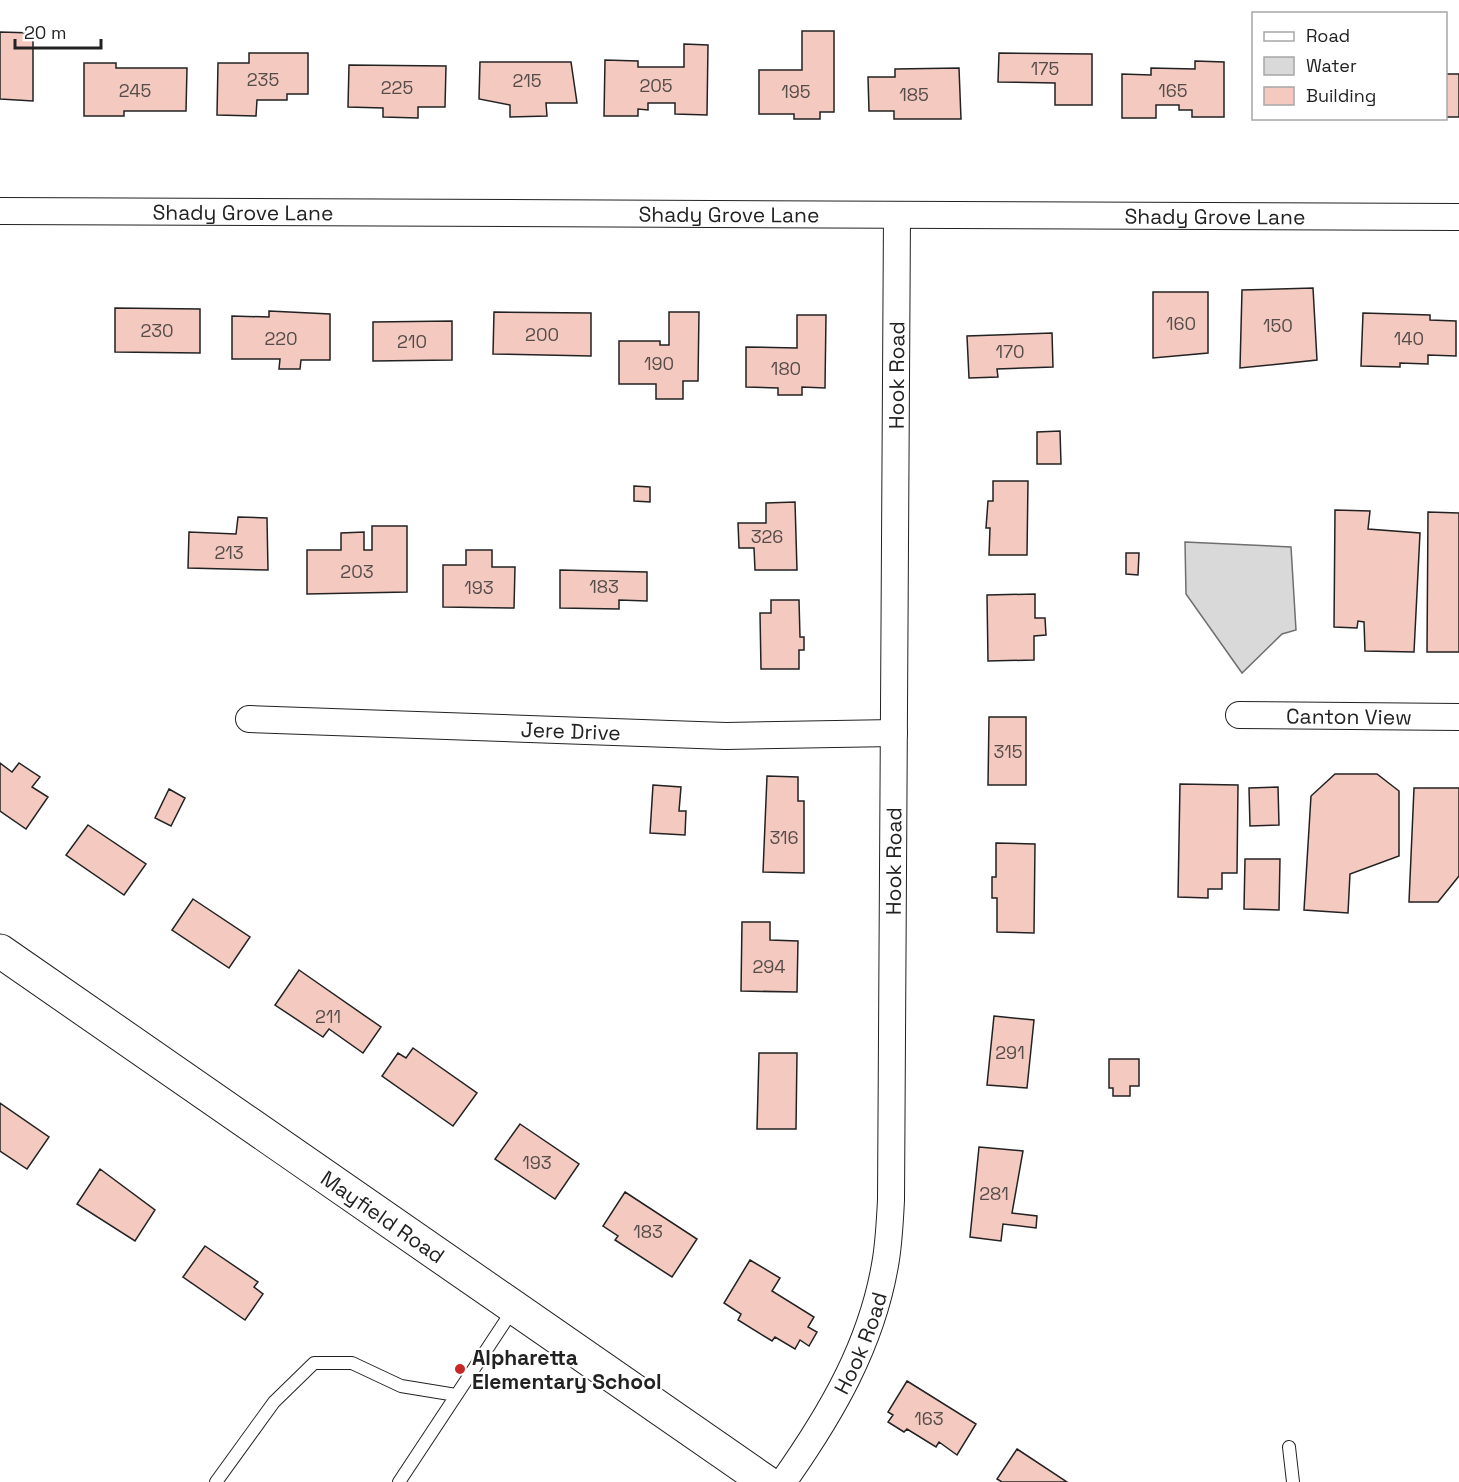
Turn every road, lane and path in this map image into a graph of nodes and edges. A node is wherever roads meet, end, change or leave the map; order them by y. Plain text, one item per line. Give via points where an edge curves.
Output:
1 (0, 210) edge
2 (897, 214) junction
3 (1459, 217) edge
4 (1239, 715) dead end
5 (1459, 717) edge
6 (249, 719) dead end
7 (894, 733) junction
8 (0, 951) edge
9 (515, 1307) junction
10 (456, 1395) junction
11 (1289, 1447) dead end
12 (216, 1482) edge
13 (399, 1482) edge
14 (766, 1482) edge
15 (783, 1482) edge
16 (1293, 1482) edge

1 - 2 street, Shady Grove Lane
2 - 3 street, Shady Grove Lane
2 - 7 street, Hook Road
4 - 5 street, Canton View
6 - 7 street, Jere Drive via 726,736
7 - 15 street, Hook Road via 891,1200 886,1260 872,1318 851,1374 822,1426
8 - 9 street, Mayfield Road
9 - 10 lane
9 - 14 street, Mayfield Road
10 - 12 lane via 401,1386 352,1363 314,1363 274,1402
10 - 13 lane
11 - 16 lane

